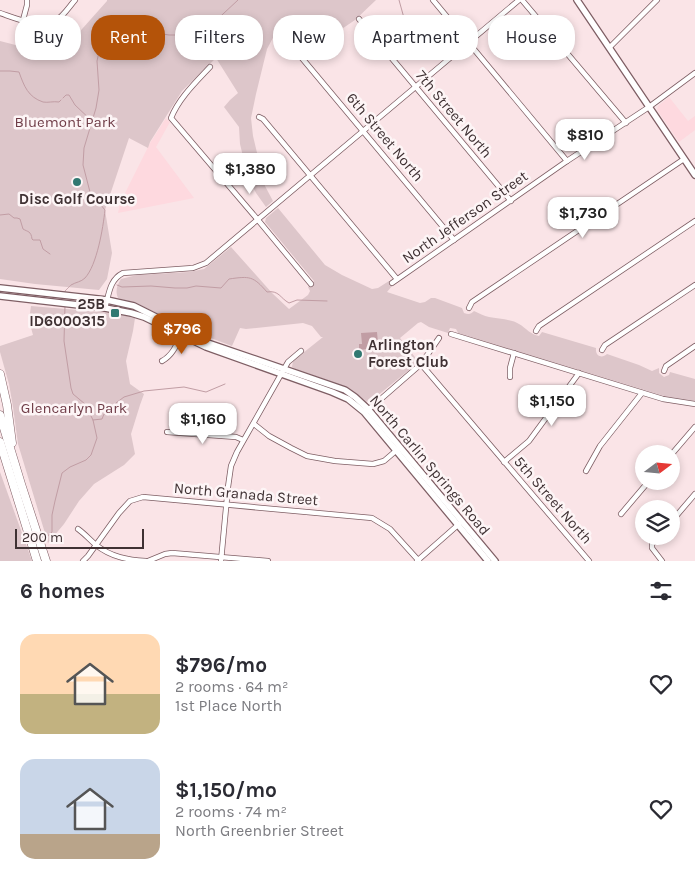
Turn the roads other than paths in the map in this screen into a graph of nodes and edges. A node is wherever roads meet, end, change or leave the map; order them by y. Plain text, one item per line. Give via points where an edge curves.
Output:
1 (27, 0) edge
2 (75, 0) edge
3 (433, 0) edge
4 (520, 0) edge
5 (577, 0) edge
6 (657, 0) edge
7 (0, 13) edge
8 (24, 15) edge
9 (62, 15) edge
10 (446, 15) edge
11 (15, 18) edge
12 (478, 34) edge
13 (610, 47) junction
14 (478, 54) edge
15 (304, 60) edge
16 (393, 60) edge
17 (447, 60) edge
18 (210, 67) dead end
19 (695, 74) edge
20 (415, 87) junction
21 (649, 107) junction
22 (259, 117) dead end
23 (626, 122) junction
24 (362, 130) junction
25 (684, 159) junction
26 (567, 161) junction
27 (695, 175) edge
28 (311, 176) junction
29 (511, 201) junction
30 (258, 220) junction
31 (695, 221) edge
32 (454, 240) junction
33 (397, 279) junction
34 (392, 283) dead end
35 (311, 284) dead end
36 (695, 285) edge
37 (0, 288) edge
38 (0, 296) edge
39 (107, 300) junction
40 (105, 308) junction
41 (469, 308) dead end
42 (536, 331) dead end
43 (182, 334) junction
44 (451, 334) dead end
45 (439, 338) dead end
46 (695, 346) edge
47 (301, 350) dead end
48 (602, 350) dead end
49 (514, 353) junction
50 (162, 361) dead end
51 (421, 364) junction
52 (664, 371) dead end
53 (283, 372) junction
54 (579, 373) junction
55 (0, 374) edge
56 (510, 376) dead end
57 (642, 393) junction
58 (695, 404) edge
59 (366, 411) junction
60 (0, 415) edge
61 (254, 424) junction
62 (695, 428) edge
63 (166, 432) dead end
64 (244, 440) junction
65 (0, 442) edge
66 (680, 445) edge
67 (398, 449) junction
68 (0, 453) edge
69 (504, 462) junction
70 (586, 471) dead end
71 (17, 485) junction
72 (642, 490) edge
73 (695, 494) edge
74 (227, 504) junction
75 (680, 512) edge
76 (622, 514) dead end
77 (460, 523) junction
78 (78, 529) dead end
79 (96, 545) junction
80 (653, 545) edge
81 (165, 554) junction
82 (221, 559) edge
83 (37, 561) edge
84 (46, 561) edge
85 (83, 561) edge
86 (147, 561) edge
87 (167, 561) edge
88 (268, 561) edge
89 (418, 561) edge
90 (488, 561) edge
91 (495, 561) edge
92 (589, 561) edge
93 (662, 561) edge

1 - 8 street
2 - 9 street
3 - 10 street
4 - 12 street
4 - 23 street
5 - 13 main road
6 - 13 street
7 - 11 street
13 - 21 main road
14 - 26 street
15 - 24 street, 6th Street North
16 - 20 street, 7th Street North
17 - 20 street
18 - 30 street via 185,94 171,118
19 - 21 street, North Jefferson Street
20 - 24 street
20 - 29 street, 7th Street North
21 - 23 street, North Jefferson Street
21 - 25 main road
22 - 28 street
23 - 26 street, North Jefferson Street
24 - 28 street
24 - 32 street, 6th Street North
25 - 27 main road
25 - 41 street via 472,302
26 - 29 street, North Jefferson Street
28 - 30 street
28 - 33 street
29 - 32 street, North Jefferson Street
30 - 35 street
30 - 39 street via 201,266 127,272 117,276
31 - 42 street
32 - 33 street, North Jefferson Street
33 - 34 street, North Jefferson Street
36 - 48 street
37 - 39 main road, North Carlin Springs Road
38 - 40 main road, North Carlin Springs Road
39 - 40 street
39 - 43 main road, North Carlin Springs Road via 134,306
40 - 43 main road, North Carlin Springs Road via 144,317
43 - 50 street via 168,358
43 - 53 main road, North Carlin Springs Road via 206,347
44 - 49 street
45 - 51 street
46 - 52 street via 666,366
47 - 53 street
49 - 54 street
49 - 56 street
51 - 59 street
51 - 69 street, 5th Street North
53 - 59 main road, North Carlin Springs Road via 342,396
53 - 61 street
54 - 57 street
54 - 69 street via 529,441
55 - 71 highway
57 - 58 street
57 - 70 street via 600,446
59 - 67 main road, North Carlin Springs Road
60 - 71 highway
61 - 64 street
61 - 67 street via 274,439 307,456 335,462 372,464 384,461
62 - 66 street
63 - 64 street
64 - 74 street via 231,466
65 - 71 highway
67 - 77 main road, North Carlin Springs Road
68 - 71 highway
69 - 92 street, 5th Street North
71 - 83 highway
71 - 84 highway
72 - 76 street
73 - 75 street
74 - 79 street, North Granada Street via 143,497 130,501
74 - 82 street
74 - 89 street, North Granada Street via 372,518 390,528
77 - 89 street
77 - 90 main road, North Carlin Springs Road
77 - 91 main road, North Carlin Springs Road
78 - 79 street
79 - 85 street, North Granada Street
79 - 86 street via 116,556
80 - 93 street via 652,549
81 - 82 street
81 - 86 street
81 - 87 street
82 - 88 street

